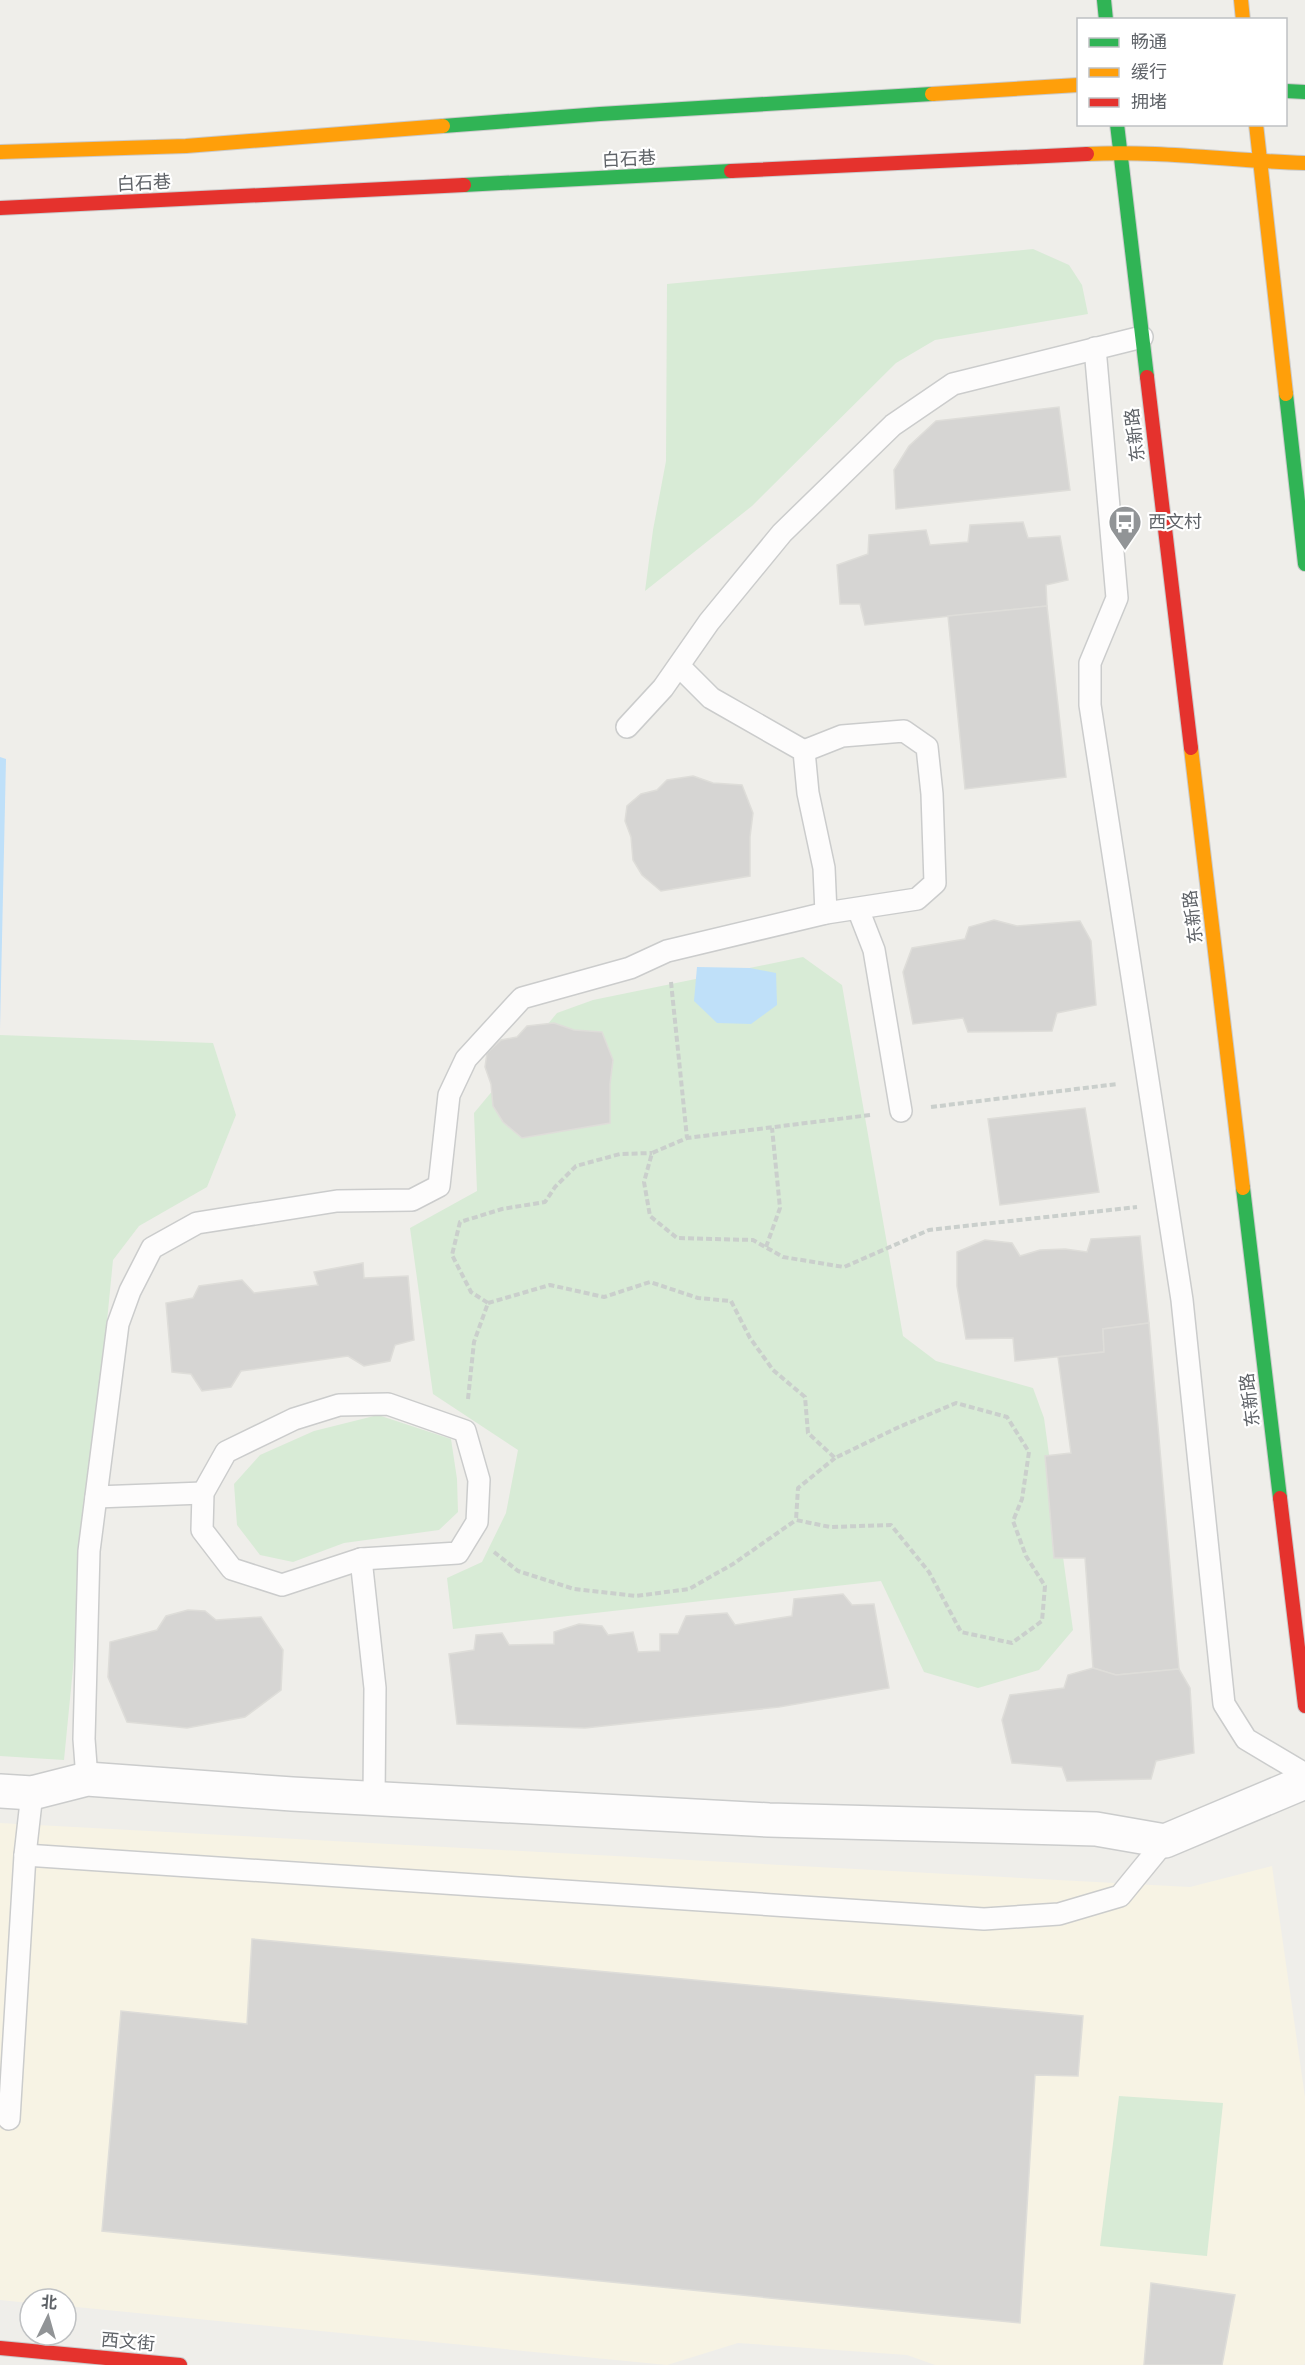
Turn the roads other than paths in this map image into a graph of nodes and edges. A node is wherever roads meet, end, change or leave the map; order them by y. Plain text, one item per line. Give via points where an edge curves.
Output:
1 (1104, 0) edge
2 (1240, 0) edge
3 (1106, 18) edge
4 (1243, 18) edge
5 (1077, 85) edge
6 (1287, 91) edge
7 (1305, 92) edge
8 (1117, 126) edge
9 (1256, 126) edge
10 (0, 152) edge
11 (1120, 152) junction
12 (1260, 162) junction
13 (1305, 163) edge
14 (0, 208) edge
15 (1142, 337) junction
16 (1095, 348) junction
17 (1305, 564) edge
18 (679, 666) junction
19 (627, 727) dead end
20 (804, 751) junction
21 (858, 909) junction
22 (826, 913) junction
23 (901, 1111) road end
24 (203, 1493) junction
25 (96, 1497) junction
26 (361, 1559) junction
27 (1305, 1706) edge
28 (1305, 1774) edge
29 (87, 1779) junction
30 (1305, 1782) edge
31 (0, 1791) edge
32 (32, 1793) junction
33 (374, 1798) junction
34 (1165, 1841) junction
35 (25, 1855) junction
36 (9, 2119) dead end
37 (0, 2349) edge
38 (180, 2365) edge

1 - 3 main road
2 - 4 main road
5 - 10 main road, 白石巷 via 600,114 186,146
6 - 7 main road
8 - 11 main road, 东新路
9 - 12 main road
11 - 12 main road, 白石巷
11 - 14 main road, 白石巷
11 - 15 main road, 东新路
12 - 13 main road, 白石巷
12 - 17 main road
15 - 16 lane
15 - 27 main road, 东新路
16 - 18 lane via 953,384 893,425 782,532 709,622
16 - 28 lane via 1117,598 1090,663 1090,705 1182,1300 1224,1704 1246,1739
18 - 19 lane
18 - 20 lane via 711,698
20 - 21 lane via 842,736 903,731 927,747 935,883 917,900
20 - 22 lane via 824,868
21 - 22 lane
21 - 23 lane via 874,950
22 - 25 lane via 667,951 630,968 522,998 466,1059 449,1095 439,1186 412,1200 337,1201 197,1223 152,1248 118,1324
24 - 25 lane
24 - 26 lane via 202,1530 232,1569 282,1585
24 - 26 lane via 226,1452 294,1419 339,1405 388,1404 465,1431 478,1480 477,1522 458,1553
25 - 29 lane via 89,1551 84,1739
26 - 33 lane via 375,1688
29 - 32 street
29 - 33 street
30 - 34 street
31 - 32 street
32 - 35 lane
33 - 34 street via 769,1820 1096,1829
34 - 35 lane via 1120,1896 1059,1914 984,1919
35 - 36 lane
37 - 38 main road, 西文街

